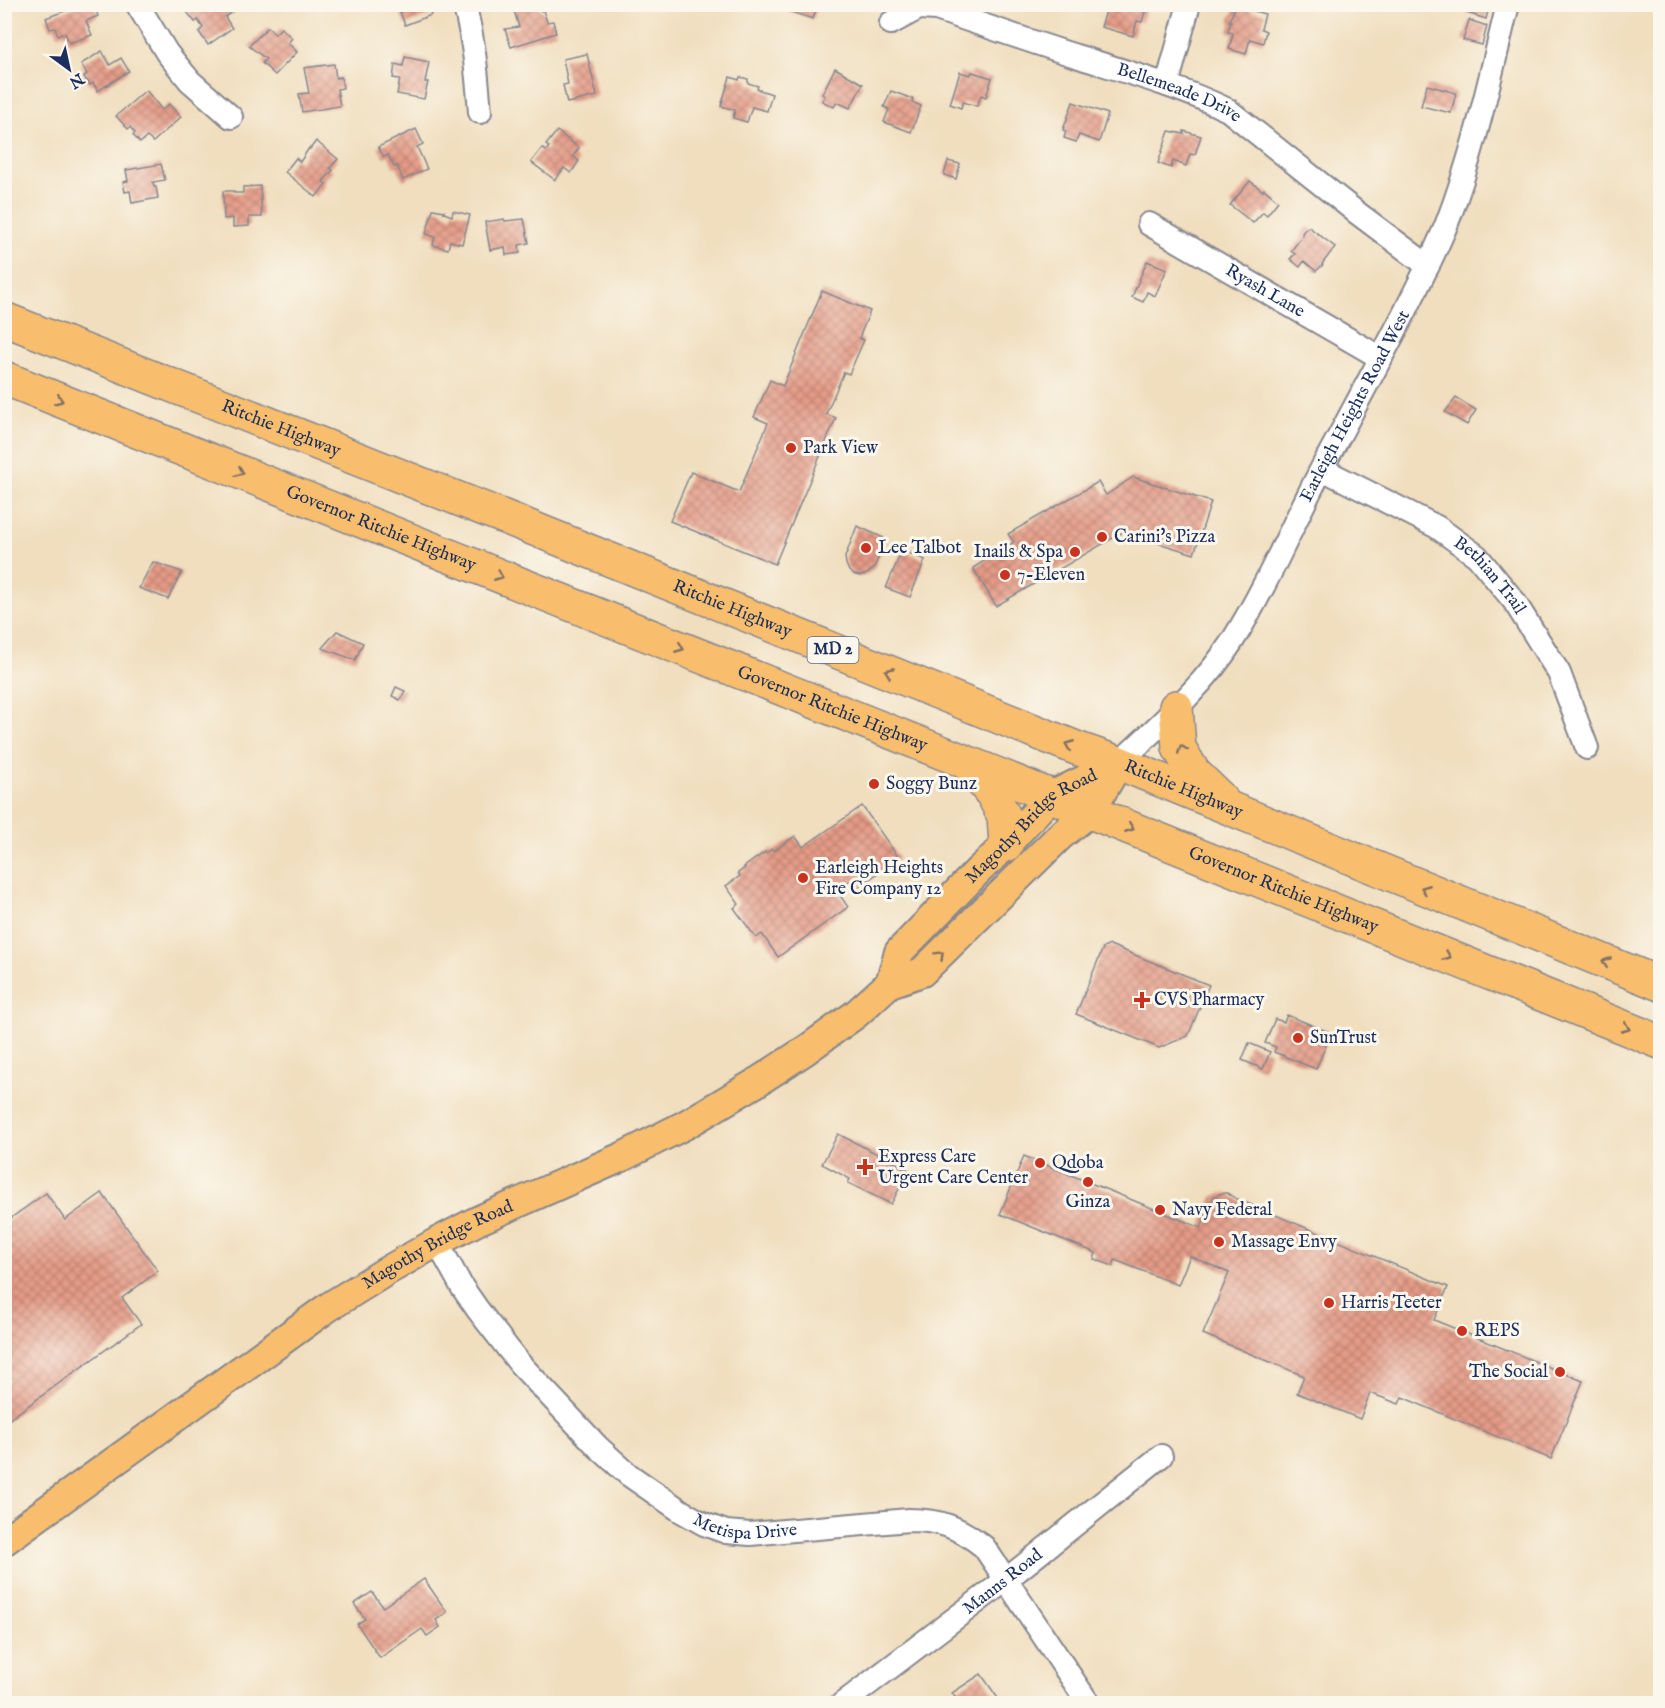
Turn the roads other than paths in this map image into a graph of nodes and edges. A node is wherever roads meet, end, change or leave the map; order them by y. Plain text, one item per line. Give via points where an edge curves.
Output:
1 (137, 4) edge
2 (464, 4) edge
3 (1189, 4) edge
4 (1508, 4) edge
5 (891, 23) dead end
6 (1167, 85) junction
7 (480, 112) dead end
8 (231, 117) dead end
9 (1149, 224) dead end
10 (1428, 266) junction
11 (4, 320) edge
12 (1382, 358) junction
13 (4, 378) edge
14 (1322, 469) junction
15 (1176, 707) junction
16 (1587, 748) dead end
17 (967, 762) junction
18 (1119, 763) junction
19 (1052, 796) junction
20 (1231, 809) junction
21 (1090, 812) junction
22 (1006, 845) junction
23 (890, 983) junction
24 (1660, 984) edge
25 (1660, 1042) edge
26 (436, 1242) junction
27 (1161, 1456) dead end
28 (4, 1541) edge
29 (1007, 1580) junction
30 (842, 1704) edge
31 (1089, 1704) edge

1 - 8 street via 184,74
2 - 7 street via 476,59
3 - 6 street
4 - 10 street, Earleigh Heights Road West via 1459,190
5 - 6 street, Bellemeade Drive via 919,8 936,9
6 - 10 street, Bellemeade Drive via 1228,110
9 - 12 street, Ryash Lane
10 - 12 street, Earleigh Heights Road West
18 -> 11 highway, Ritchie Highway / MD 2
12 - 14 street, Earleigh Heights Road West
13 -> 17 highway, Governor Ritchie Highway
14 - 15 street, Earleigh Heights Road West via 1233,641
14 - 16 street, Bethian Trail via 1437,527 1477,556 1514,601 1559,673
15 - 18 street, Earleigh Heights Road West
20 -> 15 highway via 1194,773 1179,748
17 - 19 highway, Governor Ritchie Highway
17 - 22 highway via 1004,816
18 - 19 main road, Magothy Bridge Road
18 - 20 highway, Ritchie Highway / MD 2
18 - 21 main road, Magothy Bridge Road
19 - 21 highway, Governor Ritchie Highway
19 - 22 main road, Magothy Bridge Road
24 -> 20 highway, Ritchie Highway / MD 2
23 -> 21 main road, Magothy Bridge Road via 922,972 1060,836
21 -> 25 highway, Governor Ritchie Highway
22 - 23 main road, Magothy Bridge Road via 898,952
23 - 26 main road, Magothy Bridge Road via 856,1014 806,1050 685,1125
26 - 28 main road, Magothy Bridge Road via 327,1308
26 - 29 street, Metispa Drive via 473,1303 520,1364 598,1448 681,1511 726,1532 750,1534 931,1520 977,1541
27 - 29 street, Manns Road
29 - 30 street, Manns Road
29 - 31 street, Metispa Drive

